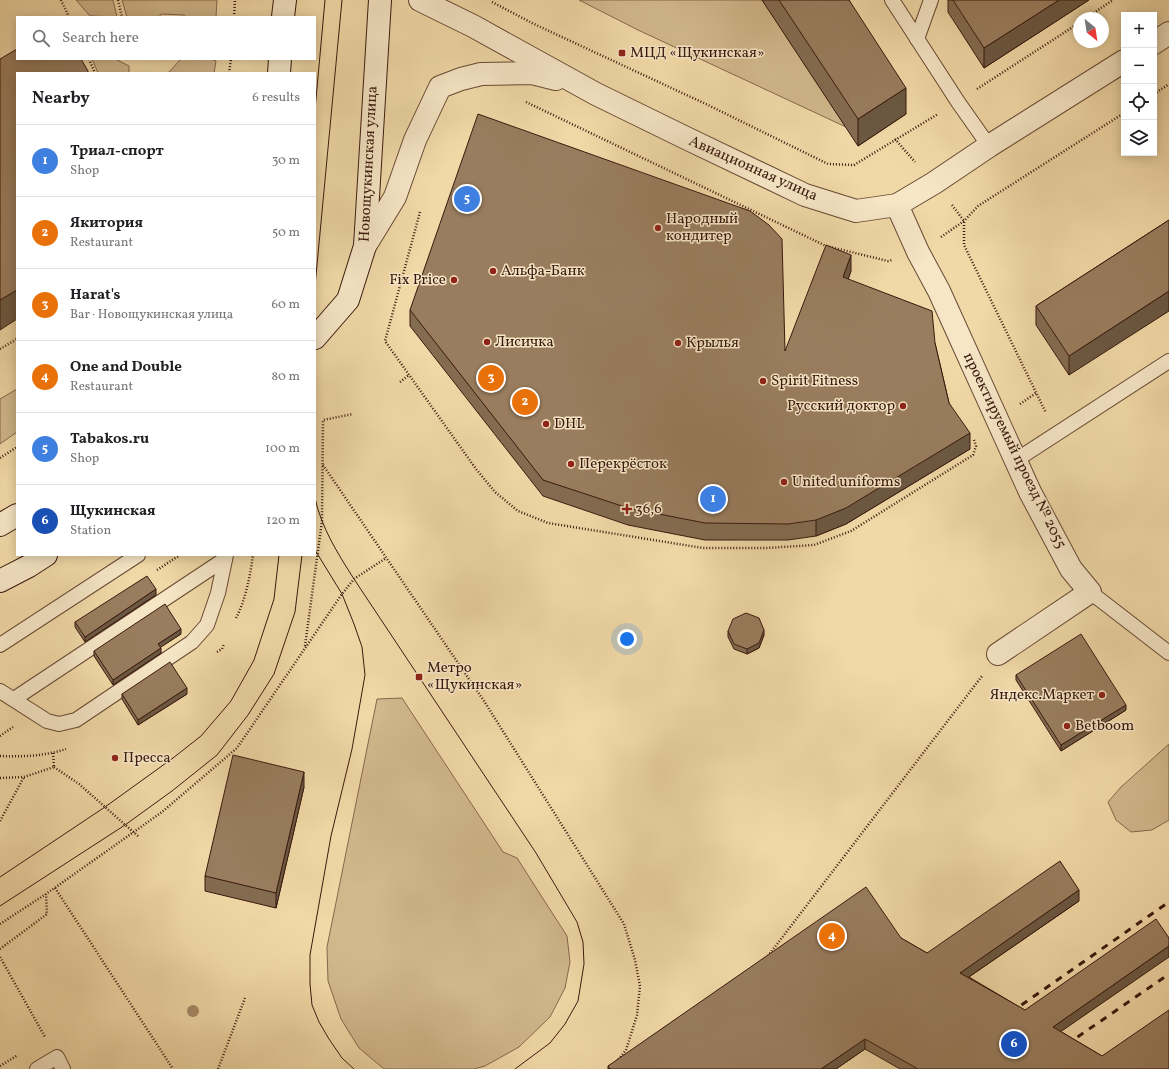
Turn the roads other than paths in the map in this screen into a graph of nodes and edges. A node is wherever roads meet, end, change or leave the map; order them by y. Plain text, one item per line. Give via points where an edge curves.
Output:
1 (285, 0) edge
2 (380, 0) edge
3 (420, 0) edge
4 (892, 0) edge
5 (931, 0) edge
6 (283, 16) edge
7 (1169, 33) edge
8 (917, 39) junction
9 (1157, 40) edge
10 (280, 60) edge
11 (1121, 63) edge
12 (279, 72) edge
13 (582, 86) junction
14 (989, 146) junction
15 (898, 205) junction
16 (365, 246) junction
17 (316, 337) edge
18 (1169, 360) edge
19 (1016, 460) junction
20 (16, 516) edge
21 (0, 525) edge
22 (44, 556) edge
23 (136, 556) edge
24 (225, 557) edge
25 (0, 581) edge
26 (1090, 592) junction
27 (0, 645) edge
28 (1169, 653) edge
29 (998, 654) road end
30 (0, 691) edge
31 (14, 699) junction
32 (37, 1069) edge
33 (64, 1069) edge

1 - 6 street
2 - 16 street, Новощукинская улица
3 - 13 street, Авиационная улица
4 - 8 lane
5 - 8 lane
7 - 9 street
8 - 14 lane
10 - 12 street
11 - 14 street, Авиационная улица
13 - 15 street, Авиационная улица via 805,195 856,211
13 - 16 street via 532,73 481,74 440,87 415,140 395,197
14 - 15 street, Авиационная улица
15 - 19 street, проектируемый проезд № 2055
16 - 17 street, Новощукинская улица via 348,300
18 - 19 lane
19 - 26 street, проектируемый проезд № 2055 via 1071,569
20 - 21 street
22 - 25 street
23 - 27 lane
24 - 31 lane
24 - 31 lane via 218,593 207,625 192,642 94,708 76,720 60,724 46,721
26 - 28 lane
26 - 29 street
30 - 31 lane
32 - 33 lane via 57,1057

